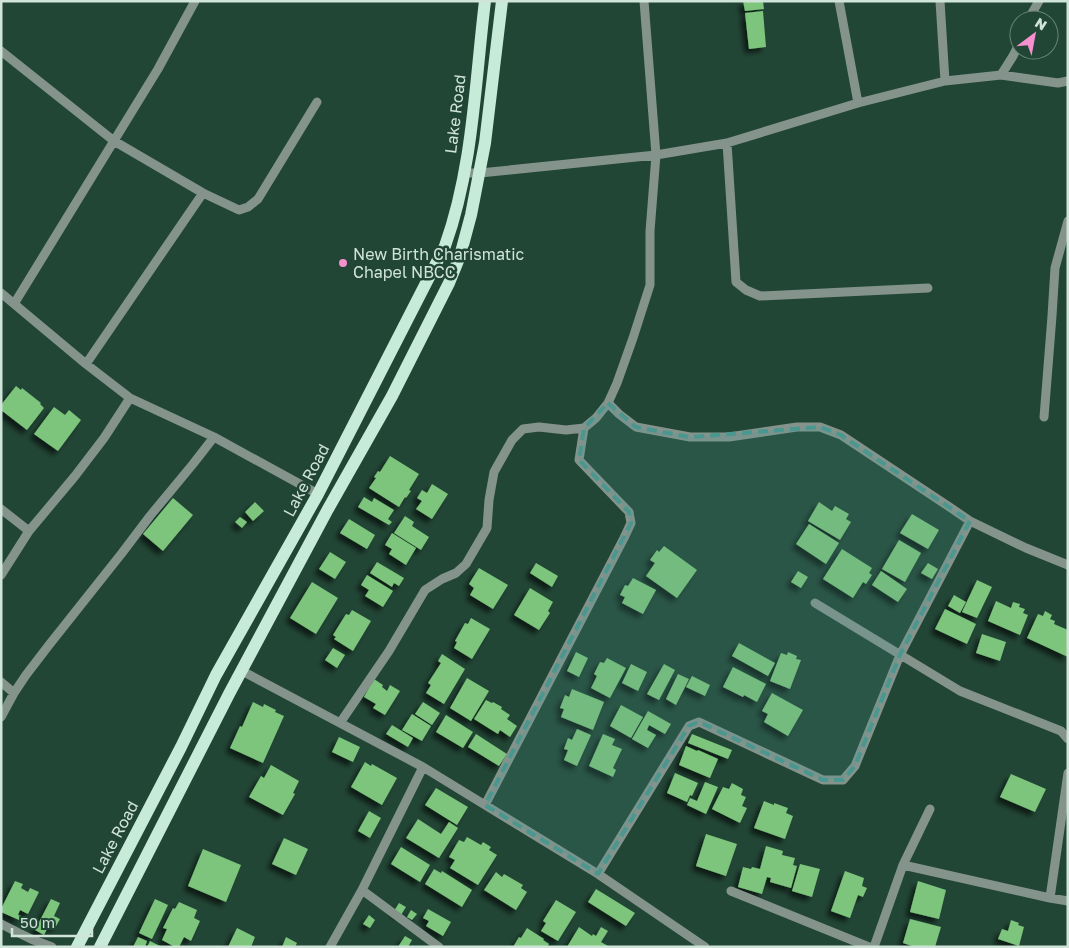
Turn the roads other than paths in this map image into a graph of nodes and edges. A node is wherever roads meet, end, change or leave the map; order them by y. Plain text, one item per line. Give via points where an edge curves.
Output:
1 (195, 1) edge
2 (485, 1) edge
3 (502, 1) edge
4 (644, 1) edge
5 (839, 1) edge
6 (940, 1) edge
7 (1, 51) edge
8 (1010, 60) edge
9 (1001, 75) junction
10 (945, 81) junction
11 (1068, 81) edge
12 (317, 102) dead end
13 (858, 103) junction
14 (114, 141) junction
15 (727, 143) junction
16 (656, 155) junction
17 (463, 173) junction
18 (480, 173) junction
19 (203, 193) junction
20 (1068, 221) edge
21 (928, 288) dead end
22 (1, 293) edge
23 (14, 304) junction
24 (86, 364) junction
25 (130, 398) junction
26 (608, 403) junction
27 (1044, 417) dead end
28 (584, 428) junction
29 (214, 437) junction
30 (318, 494) junction
31 (1, 509) edge
32 (970, 522) junction
33 (29, 531) junction
34 (1068, 566) edge
35 (1, 575) edge
36 (815, 604) dead end
37 (900, 655) junction
38 (242, 671) junction
39 (1, 682) edge
40 (14, 693) junction
41 (1, 717) edge
42 (340, 723) junction
43 (1068, 739) edge
44 (423, 767) junction
45 (1068, 773) edge
46 (485, 805) junction
47 (930, 809) dead end
48 (903, 865) junction
49 (598, 874) junction
50 (362, 890) junction
51 (731, 891) dead end
52 (1050, 898) junction
53 (1068, 901) edge
54 (1, 924) edge
55 (693, 939) junction
56 (52, 947) edge
57 (77, 947) edge
58 (100, 947) edge
59 (330, 947) edge
60 (439, 947) edge
61 (687, 947) edge
62 (705, 947) edge
63 (869, 947) edge
64 (874, 947) edge

1 - 14 street
2 - 17 main road, Lake Road
3 - 18 main road, Lake Road
4 - 16 street
5 - 13 street
6 - 10 street
7 - 14 street
8 - 9 street
9 - 10 street
9 - 11 street via 1058,83
10 - 13 street
12 - 19 street via 258,199 248,207 239,210
13 - 15 street
14 - 19 street
14 - 23 street
15 - 16 street
15 - 21 street via 736,282 746,290 760,296
16 - 18 street
16 - 26 street via 650,285
17 - 18 street
17 - 30 main road, Lake Road via 445,246
18 - 38 main road, Lake Road via 460,256 449,283 392,396
19 - 24 street
20 - 27 street via 1055,268
22 - 23 street
23 - 24 street
24 - 25 street
25 - 29 street
25 - 33 street via 104,438
26 - 28 street
26 - 32 street via 636,427 690,437 729,437 820,427 841,435
28 - 42 street via 523,429 512,440 494,472 487,528 466,564 425,590 389,651
28 - 46 street via 579,460 629,512 631,523
29 - 30 street
29 - 40 street
30 - 57 main road, Lake Road via 216,675
31 - 33 street
32 - 34 street
32 - 37 street
33 - 35 street
36 - 37 street
37 - 43 street via 960,691 1061,731
37 - 49 street via 855,766 843,780 823,780 699,722 689,726
38 - 42 street
38 - 58 main road, Lake Road
39 - 40 street
40 - 41 street
42 - 44 street
44 - 46 street
44 - 50 street
45 - 52 street
46 - 49 street
47 - 48 street
48 - 52 street
48 - 64 street
49 - 55 street
50 - 59 street
50 - 60 street
51 - 63 street
52 - 53 street
54 - 56 street
55 - 61 street
55 - 62 street

